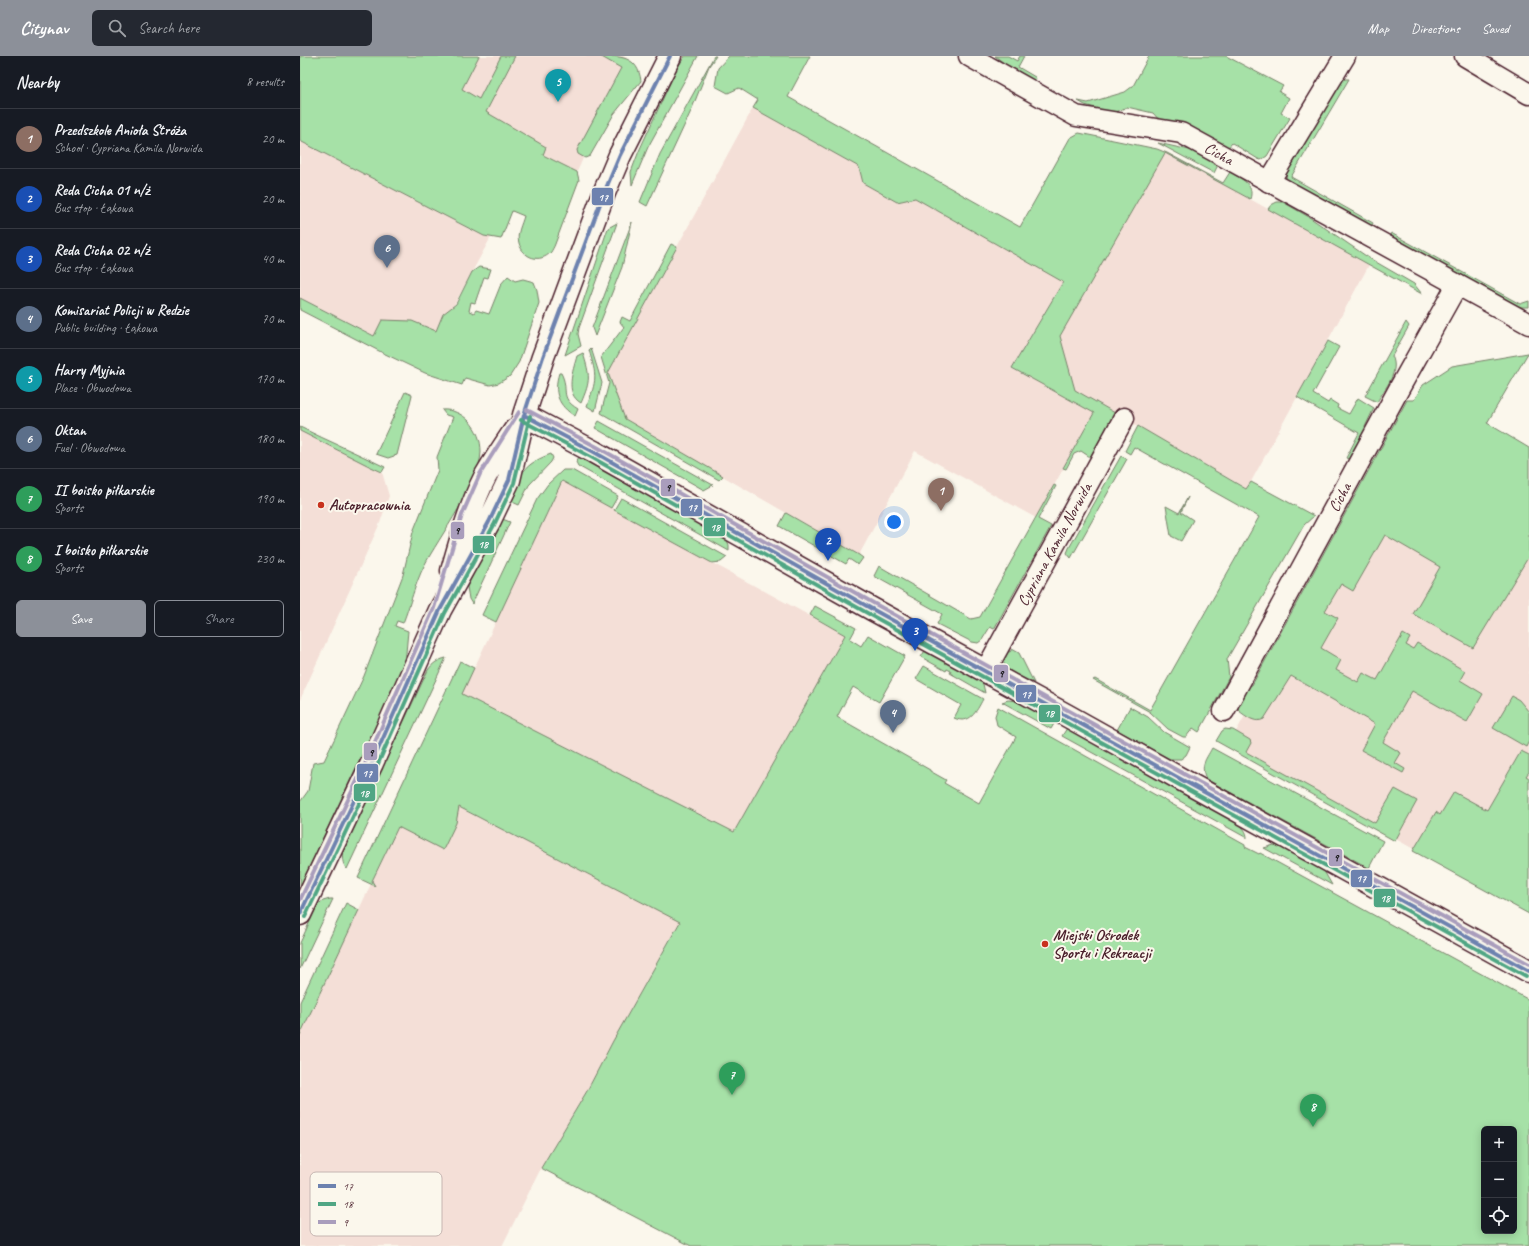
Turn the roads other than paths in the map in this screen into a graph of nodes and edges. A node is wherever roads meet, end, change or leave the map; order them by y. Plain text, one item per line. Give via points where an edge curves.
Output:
1 (670, 56) edge
2 (969, 56) edge
3 (1345, 56) edge
4 (1465, 56) edge
5 (1529, 94) edge
6 (1270, 182) junction
7 (1457, 286) junction
8 (1529, 324) edge
9 (524, 415) junction
10 (1124, 418) dead end
11 (986, 670) junction
12 (1224, 711) dead end
13 (300, 914) edge
14 (1529, 970) edge

1 - 9 street via 620,155 604,193
2 - 6 street, Cicha via 1076,116 1182,133
3 - 6 street
4 - 5 street
6 - 7 street, Cicha
7 - 8 street, Cicha
7 - 12 street, Cicha
9 - 11 street
9 - 13 street via 509,480 489,522 440,610 372,763
10 - 11 street, Cypriana Kamila Norwida
11 - 14 street

